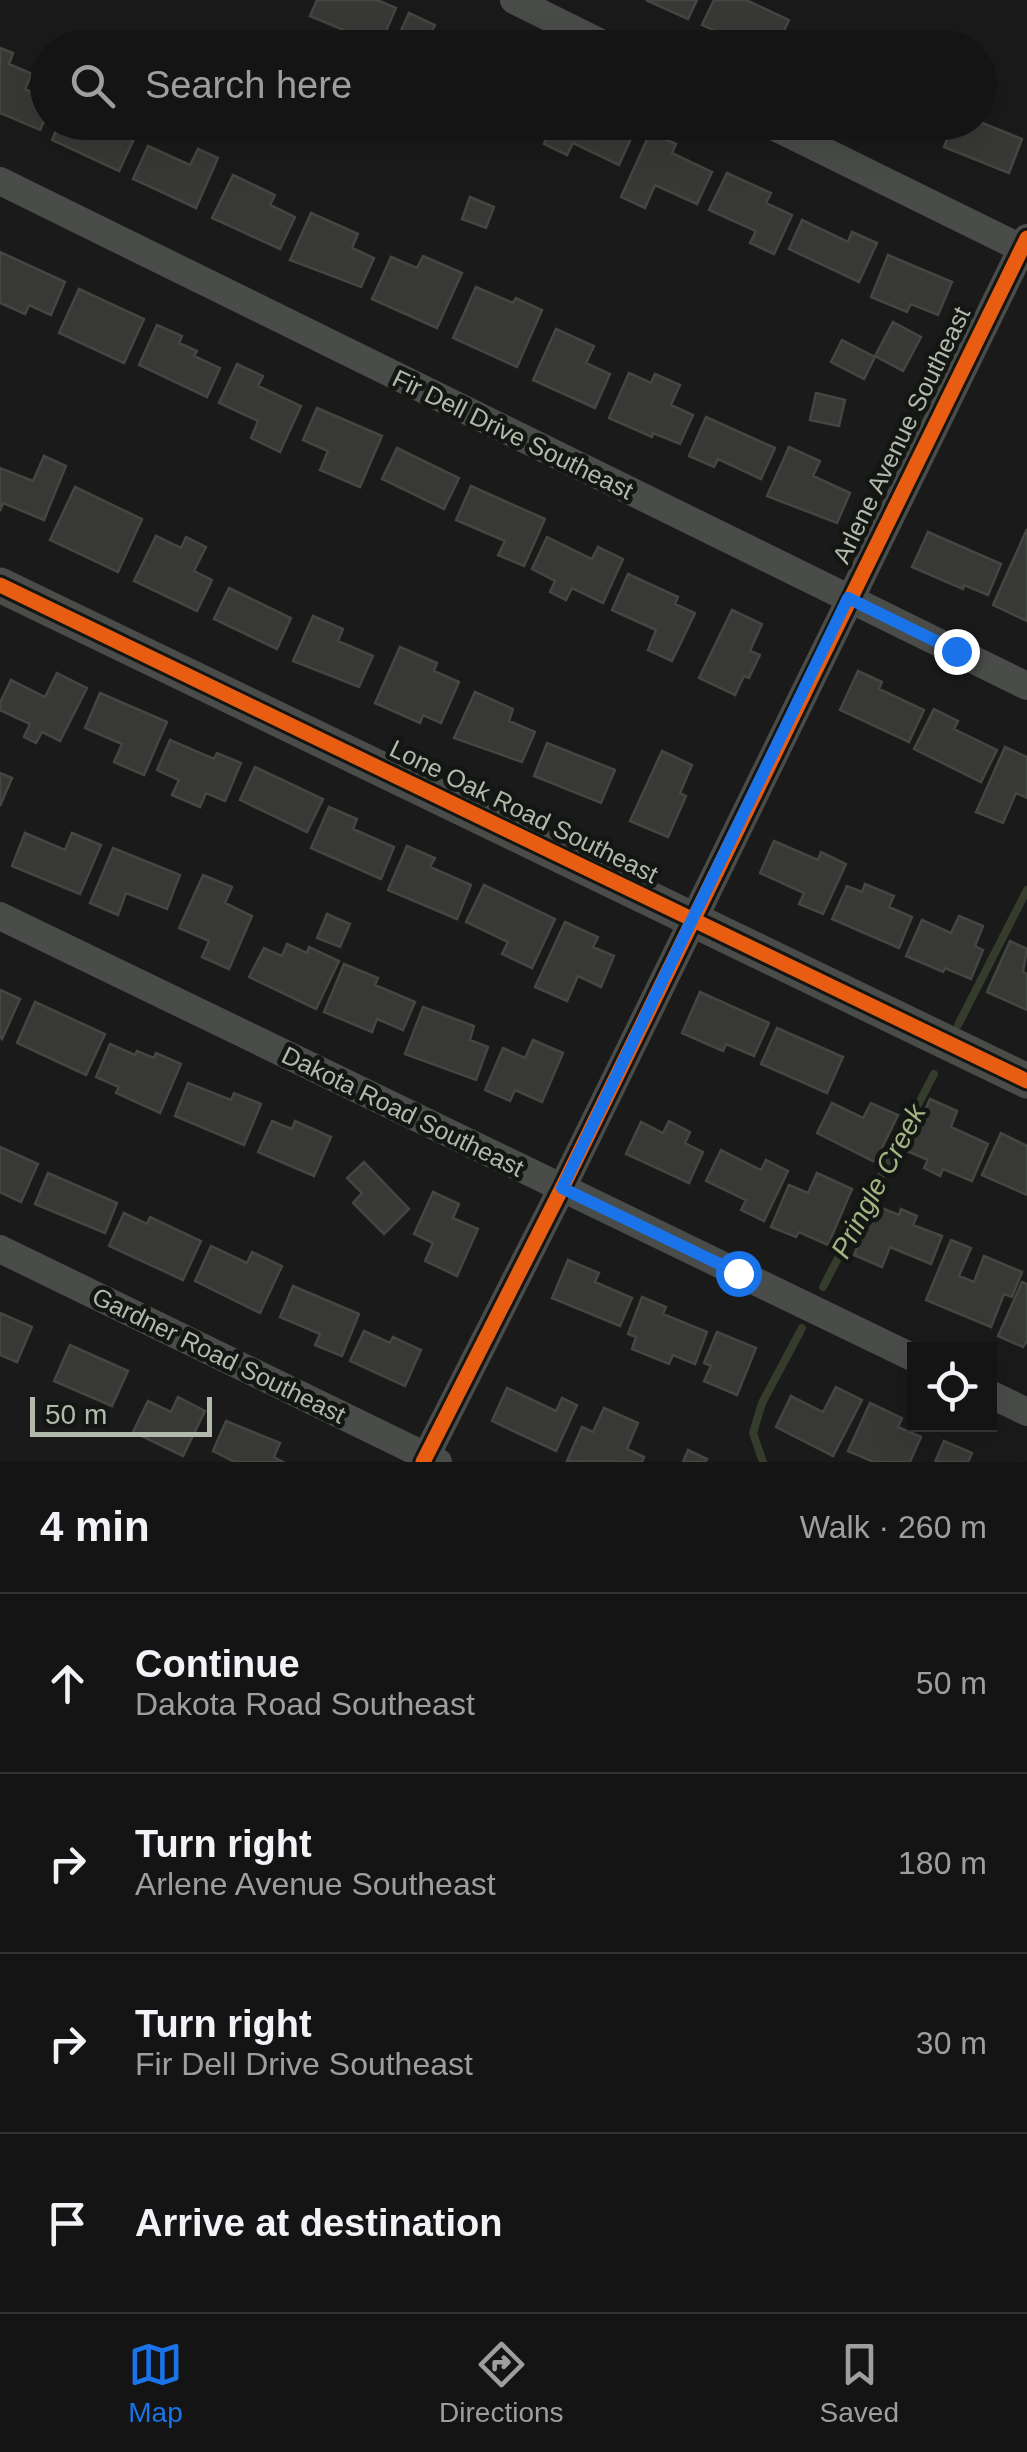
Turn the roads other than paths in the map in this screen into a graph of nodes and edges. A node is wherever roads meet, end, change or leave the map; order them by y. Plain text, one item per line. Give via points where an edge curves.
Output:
1 (514, 0) edge
2 (575, 30) edge
3 (802, 140) edge
4 (0, 181) edge
5 (1025, 246) edge
6 (1, 587) edge
7 (848, 598) junction
8 (1027, 686) edge
9 (0, 916) edge
10 (692, 919) junction
11 (1027, 1082) edge
12 (562, 1188) junction
13 (0, 1249) edge
14 (907, 1355) edge
15 (997, 1397) edge
16 (1027, 1412) edge
17 (429, 1460) edge

1 - 2 street
3 - 5 street
4 - 7 street, Fir Dell Drive Southeast
5 - 7 street, Arlene Avenue Southeast
6 - 10 street, Lone Oak Road Southeast
7 - 8 street, Fir Dell Drive Southeast
7 - 10 street, Arlene Avenue Southeast
9 - 12 street, Dakota Road Southeast
10 - 11 street, Lone Oak Road Southeast
10 - 12 street, Arlene Avenue Southeast
12 - 14 street, Dakota Road Southeast
12 - 17 street, Arlene Avenue Southeast
13 - 17 street, Gardner Road Southeast
15 - 16 street

